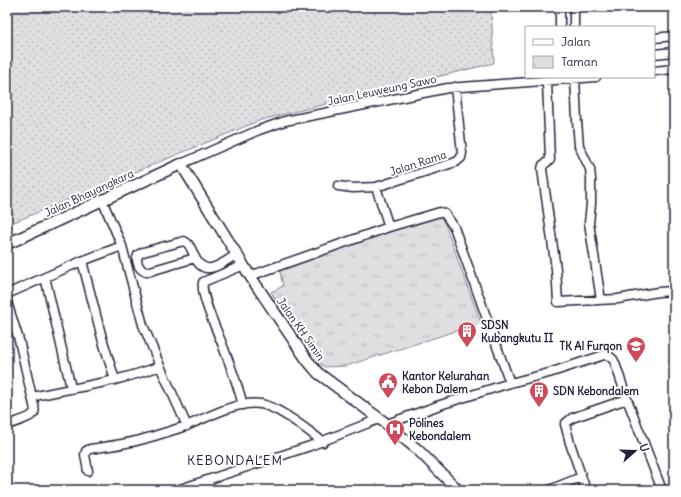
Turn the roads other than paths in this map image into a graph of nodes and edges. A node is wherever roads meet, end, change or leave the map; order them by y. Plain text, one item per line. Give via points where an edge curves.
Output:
1 (560, 7) edge
2 (574, 7) edge
3 (560, 26) edge
4 (574, 26) edge
5 (674, 36) edge
6 (655, 38) edge
7 (674, 52) edge
8 (655, 54) edge
9 (674, 69) edge
10 (655, 71) edge
11 (561, 78) edge
12 (575, 78) edge
13 (547, 82) junction
14 (454, 87) junction
15 (181, 164) junction
16 (338, 186) dead end
17 (376, 187) junction
18 (102, 200) junction
19 (389, 227) junction
20 (7, 244) edge
21 (122, 246) junction
22 (237, 254) junction
23 (195, 258) junction
24 (82, 261) junction
25 (244, 265) junction
26 (250, 276) junction
27 (44, 278) junction
28 (674, 291) edge
29 (7, 294) edge
30 (601, 300) junction
31 (7, 302) edge
32 (160, 366) junction
33 (115, 380) junction
34 (510, 383) junction
35 (71, 388) junction
36 (32, 397) junction
37 (628, 399) junction
38 (243, 405) junction
39 (383, 422) junction
40 (7, 425) edge
41 (187, 426) junction
42 (323, 442) junction
43 (88, 471) dead end
44 (581, 476) junction
45 (207, 480) junction
46 (176, 490) edge
47 (211, 490) edge
48 (458, 490) edge
49 (549, 490) edge
50 (586, 490) edge
51 (662, 490) edge

1 - 3 street
2 - 4 street
5 - 6 street
7 - 8 street
9 - 10 street
11 - 12 street, Jalan Leuweung Sawo
11 - 13 street, Jalan Leuweung Sawo
12 - 30 street via 580,146 592,179 589,223
13 - 14 street, Jalan Leuweung Sawo
13 - 30 street via 550,160 542,169 556,268 557,300
14 - 15 street, Jalan Leuweung Sawo via 285,121
14 - 17 street, Jalan Rama via 461,158 456,162
15 - 18 street, Jalan Bhayangkara
15 - 22 street, Jalan KH Simin
16 - 17 street
17 - 19 street
18 - 20 street, Jalan Bhayangkara
18 - 21 street
19 - 26 street
19 - 34 street via 440,212 451,220
21 - 24 street
21 - 32 street via 144,325
22 - 23 street via 216,268 210,269 202,266
22 - 25 street, Jalan KH Simin
23 - 23 street via 184,241 143,252 137,259 142,271 147,272
24 - 27 street
24 - 33 street
25 - 26 street, Jalan KH Simin
25 - 38 street via 203,282 202,287
26 - 39 street, Jalan KH Simin via 306,360 318,373
27 - 29 street
27 - 35 street
28 - 30 street
31 - 36 street
32 - 33 street
32 - 41 street
33 - 35 street
34 - 37 street via 608,355 613,358
34 - 39 street
35 - 36 street
36 - 40 street via 34,414
37 - 44 street via 566,422 565,426
37 - 51 street
38 - 41 street
38 - 42 street via 270,406 306,428
39 - 42 street
39 - 48 street, Jalan KH Simin via 418,450
41 - 43 street via 145,439 90,449 85,455
42 - 45 street
44 - 49 street
44 - 50 street
45 - 46 street
45 - 47 street

